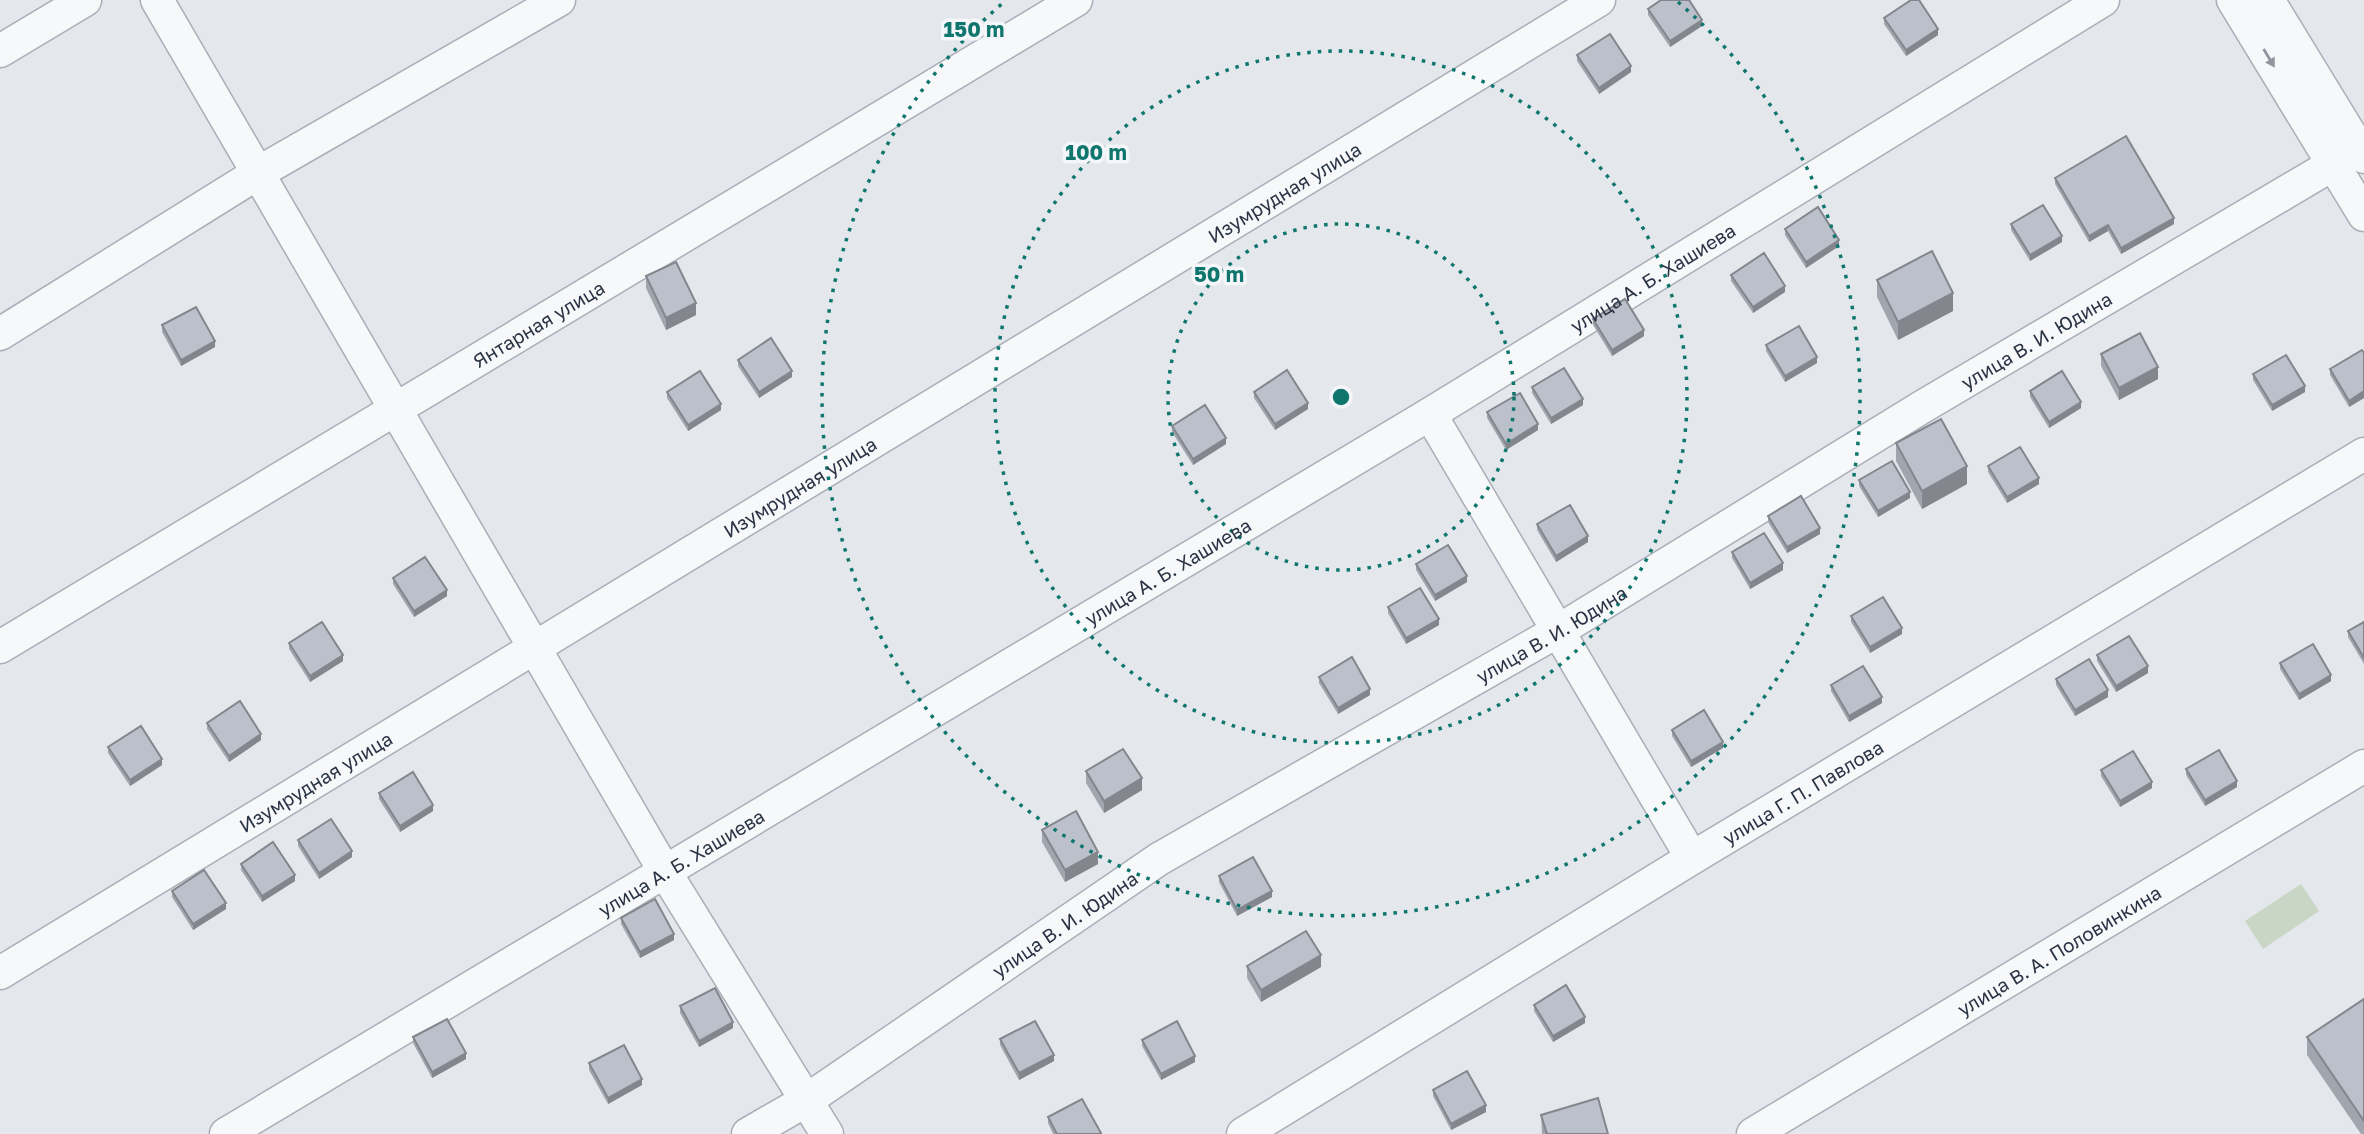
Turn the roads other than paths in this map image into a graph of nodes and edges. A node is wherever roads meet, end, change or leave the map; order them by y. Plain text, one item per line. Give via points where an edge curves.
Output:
1 (85, 0) edge
2 (157, 0) edge
3 (559, 0) edge
4 (1076, 0) edge
5 (1600, 0) edge
6 (2103, 0) edge
7 (2233, 0) edge
8 (2267, 0) edge
9 (0, 51) edge
10 (2355, 154) edge
11 (258, 173) junction
12 (2364, 215) edge
13 (0, 334) edge
14 (397, 410) junction
15 (1430, 414) junction
16 (2364, 454) edge
17 (1559, 631) junction
18 (0, 647) edge
19 (537, 649) junction
20 (2364, 766) edge
21 (1692, 858) junction
22 (665, 872) junction
23 (0, 974) edge
24 (807, 1100) junction
25 (226, 1134) edge
26 (748, 1134) edge
27 (827, 1134) edge
28 (1243, 1134) edge
29 (1753, 1134) edge

1 - 9 street
2 - 11 street
3 - 11 street
4 - 14 street, Янтарная улица
5 - 19 street, Изумрудная улица
6 - 15 street, улица А. Б. Хашиева
7 -> 10 street
8 - 10 street
10 - 12 street
10 - 17 street, улица В. И. Юдина via 1922,407
11 - 13 street
11 - 14 street
14 - 18 street, Янтарная улица
14 - 19 street
15 - 17 street
15 - 22 street, улица А. Б. Хашиева
16 - 21 street, улица Г. П. Павлова
17 - 21 street
17 - 24 street, улица В. И. Юдина via 1159,859
19 - 22 street
19 - 23 street, Изумрудная улица
20 - 29 street, улица В. А. Половинкина
21 - 28 street, улица Г. П. Павлова
22 - 24 street
22 - 25 street, улица А. Б. Хашиева
24 - 26 street, улица В. И. Юдина
24 - 27 street

